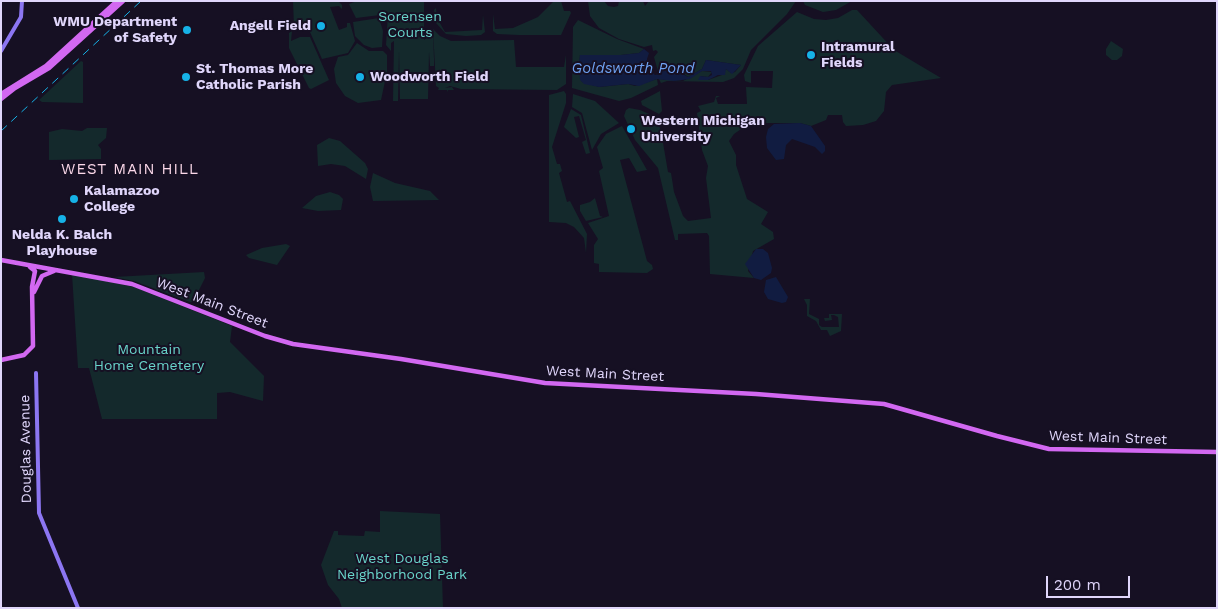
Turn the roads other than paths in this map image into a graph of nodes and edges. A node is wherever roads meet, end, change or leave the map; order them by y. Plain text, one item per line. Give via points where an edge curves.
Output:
1 (22, 1) edge
2 (117, 1) edge
3 (123, 1) edge
4 (1, 51) edge
5 (44, 70) junction
6 (1, 94) edge
7 (1, 99) edge
8 (1, 260) edge
9 (24, 264) junction
10 (60, 270) junction
11 (33, 294) junction
12 (1, 360) edge
13 (36, 372) dead end
14 (1217, 452) edge
15 (78, 608) edge

1 - 4 main road via 21,18
2 - 5 main road
3 - 5 main road
5 - 6 main road
5 - 7 main road
8 - 9 main road, West Main Street
9 - 10 main road, West Main Street
9 - 11 main road via 34,270
10 - 11 main road via 44,275
10 - 14 main road, West Main Street via 132,284 293,344 545,383 884,404 1049,448
11 - 12 main road via 33,346 28,353
13 - 15 main road, Douglas Avenue via 39,513

